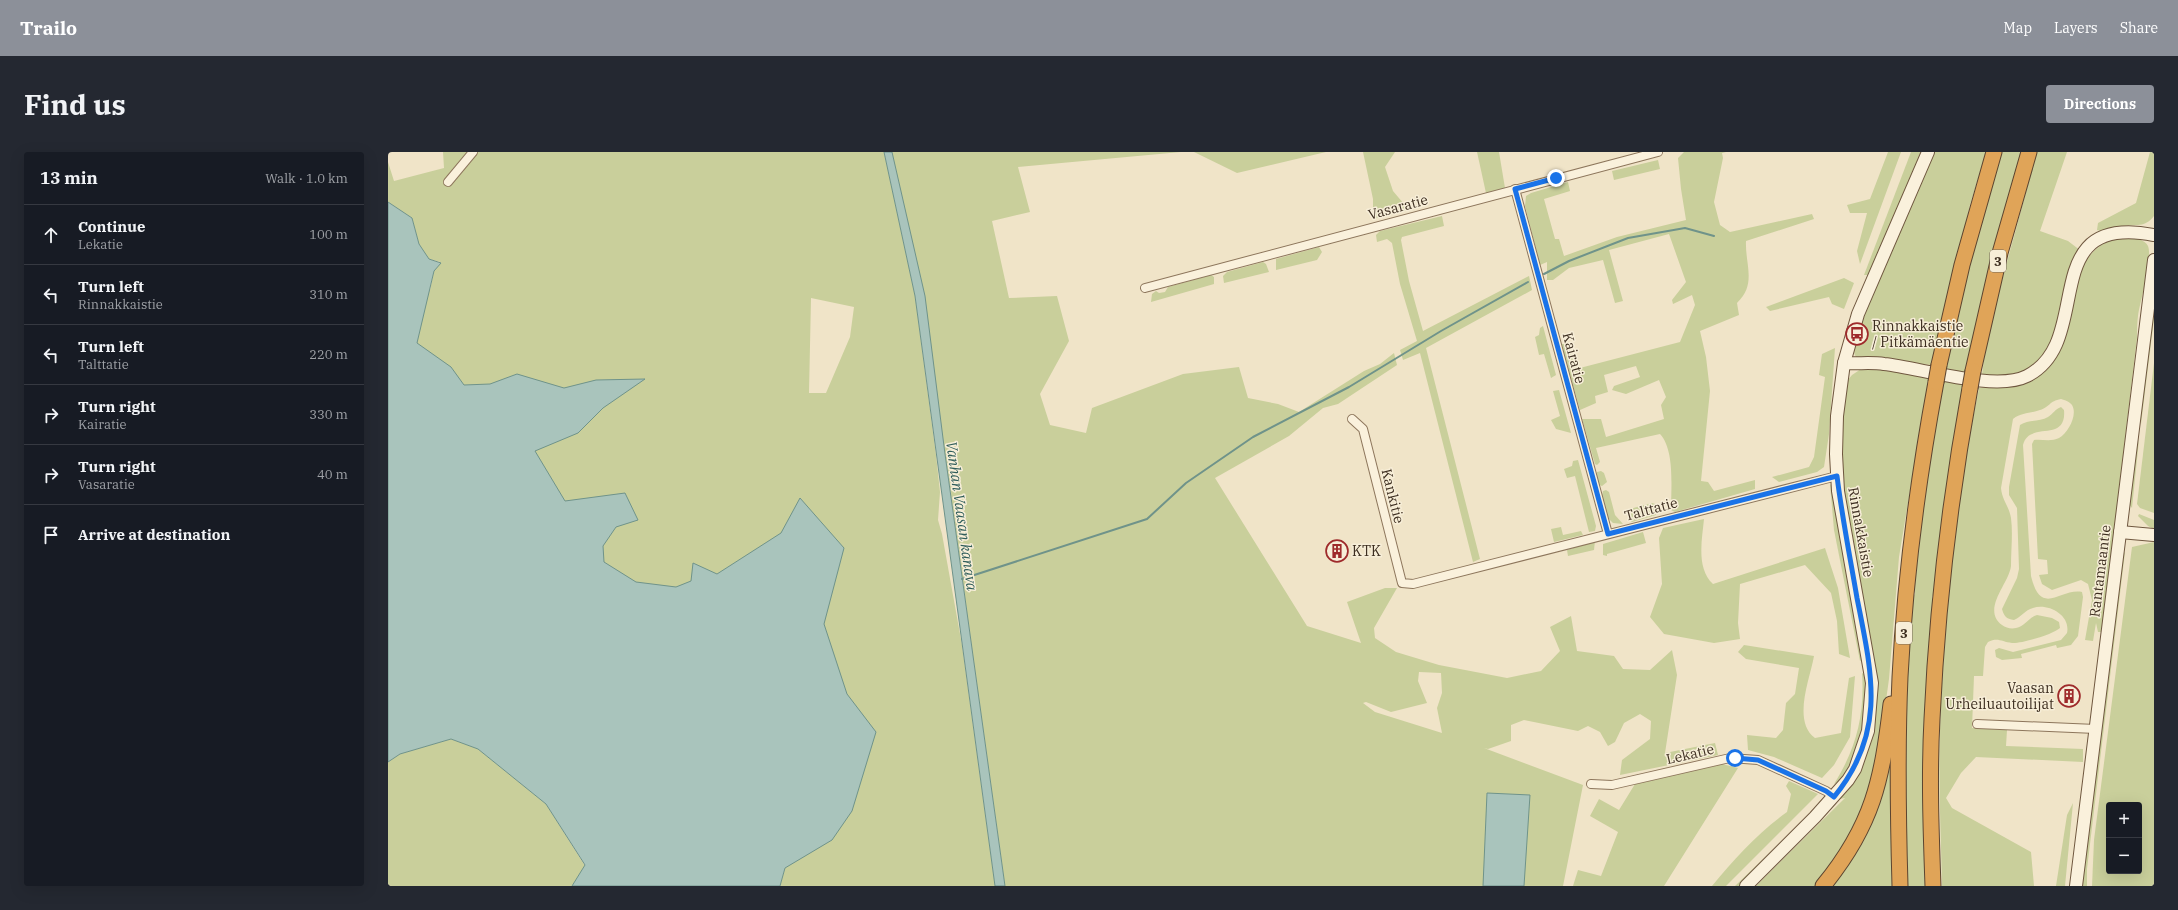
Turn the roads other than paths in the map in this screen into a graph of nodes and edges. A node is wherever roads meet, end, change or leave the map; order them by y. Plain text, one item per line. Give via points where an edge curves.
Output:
1 (473, 152) edge
2 (1658, 152) edge
3 (1928, 152) edge
4 (1994, 152) edge
5 (2029, 152) edge
6 (448, 182) dead end
7 (1515, 189) junction
8 (2154, 235) edge
9 (2154, 260) edge
10 (1145, 288) dead end
11 (1844, 363) junction
12 (1352, 419) dead end
13 (1837, 476) junction
14 (2120, 532) junction
15 (1608, 534) junction
16 (2154, 536) edge
17 (1402, 583) joint
18 (1900, 677) junction
19 (1977, 724) dead end
20 (2096, 729) junction
21 (1591, 784) dead end
22 (1834, 797) junction
23 (1746, 886) edge
24 (1823, 886) edge
25 (1900, 886) edge
26 (1933, 886) edge
27 (2076, 886) edge

1 - 6 street
2 - 7 street, Vasaratie
3 - 11 street, Rinnakkaistie via 1858,314
4 - 18 highway, 3, bridge via 1962,265 1936,382 1916,502
5 - 26 highway, 3, bridge via 2000,253 1973,371 1950,512 1937,626 1932,721
7 - 10 street, Vasaratie
7 - 15 street, Kairatie
8 - 11 street via 2130,231 2114,232 2103,236 2088,247 2073,274 2057,346 2040,368 2026,377 2004,383 1984,382 1888,364
9 - 14 street, Rantamaantie
11 - 13 street, Rinnakkaistie via 1836,432
12 - 17 street, Kankitie via 1363,429
13 - 15 street, Talttatie
13 - 22 street, Rinnakkaistie via 1842,520 1868,655 1872,698 1863,749 1855,769
14 - 16 street
14 - 20 street, Rantamaantie
15 - 17 street, Talttatie via 1413,584
18 - 24 highway via 1892,694 1881,776 1873,802 1849,852
18 - 25 highway, 3
19 - 20 street
20 - 27 street, Rantamaantie
21 - 22 street, Lekatie via 1612,785 1735,758 1758,760
22 - 23 street, Rinnakkaistie

